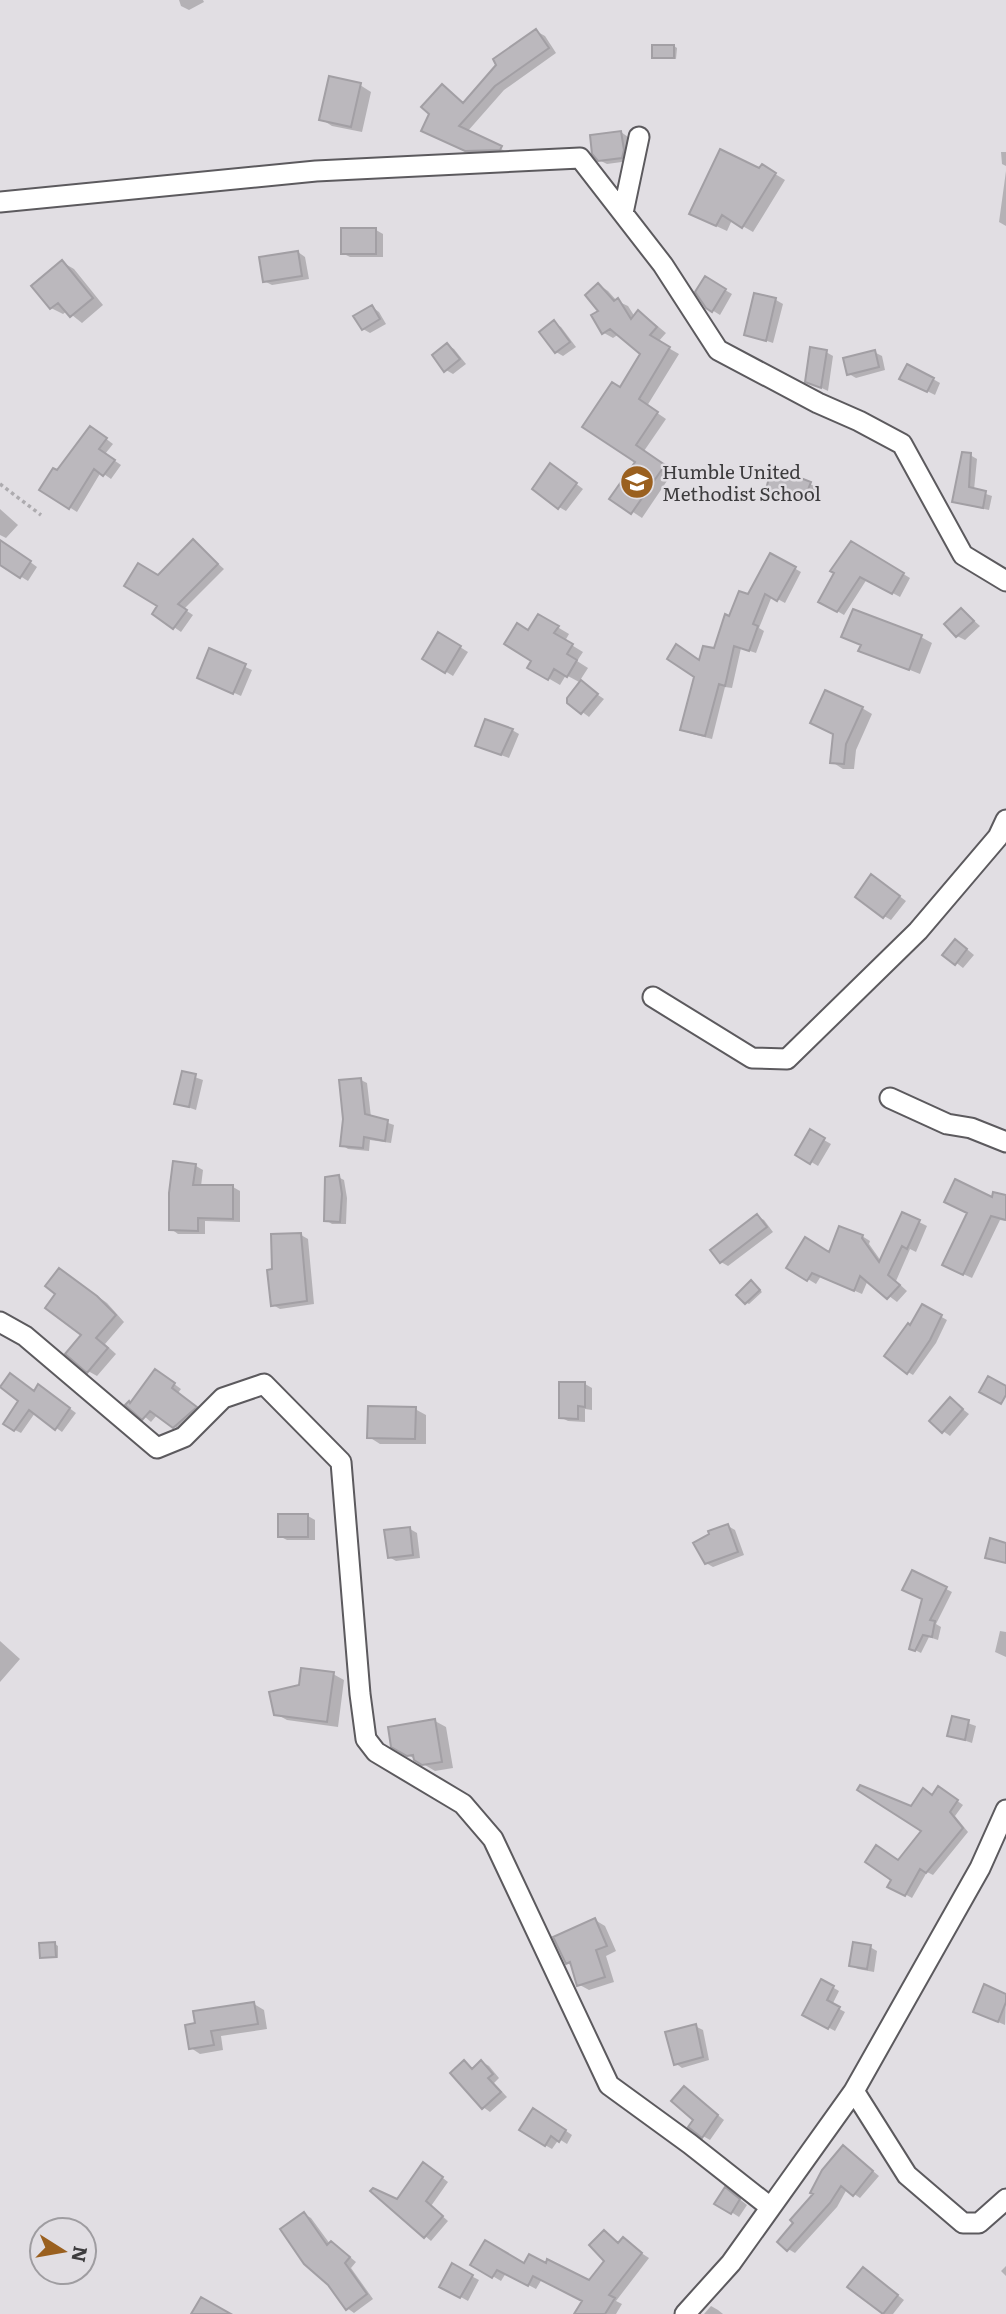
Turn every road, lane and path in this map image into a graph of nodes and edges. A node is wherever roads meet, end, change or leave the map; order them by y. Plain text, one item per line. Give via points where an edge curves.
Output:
1 (639, 137) dead end
2 (0, 202) edge
3 (623, 213) junction
4 (0, 484) edge
5 (41, 515) dead end
6 (1006, 581) edge
7 (1006, 820) edge
8 (653, 998) dead end
9 (890, 1098) dead end
10 (1006, 1142) edge
11 (0, 1322) edge
12 (1006, 1810) edge
13 (853, 2091) junction
14 (1006, 2199) edge
15 (770, 2207) junction
16 (685, 2314) edge

1 - 3 street
2 - 3 street via 316,170 580,158
3 - 6 street via 718,350 902,444 963,555
4 - 5 path
7 - 8 street via 998,837 918,931 787,1059 752,1058
9 - 10 street via 947,1124
11 - 15 street via 25,1336 157,1448 184,1437 223,1398 264,1384 341,1462 366,1739 376,1752 463,1804 494,1839 609,2085
12 - 13 street via 980,1868
13 - 14 street via 907,2175 963,2223 979,2223
13 - 15 street
15 - 16 street via 731,2263

